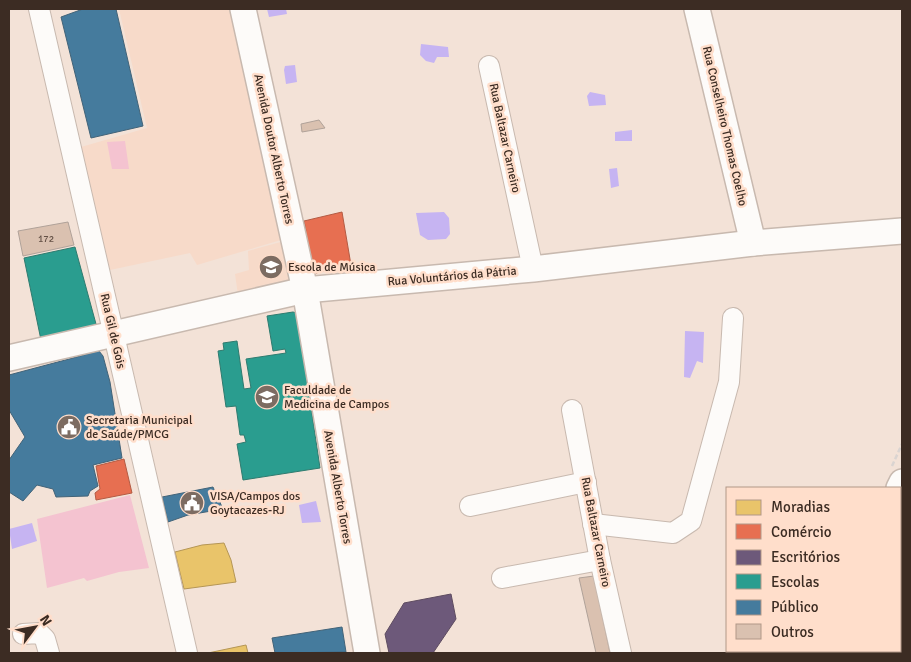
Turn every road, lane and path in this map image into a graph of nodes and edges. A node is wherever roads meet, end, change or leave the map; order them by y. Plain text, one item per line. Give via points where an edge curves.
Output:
1 (39, 9) edge
2 (243, 9) edge
3 (697, 9) edge
4 (490, 66) dead end
5 (902, 231) edge
6 (753, 243) junction
7 (533, 269) junction
8 (304, 290) junction
9 (733, 318) dead end
10 (113, 334) junction
11 (9, 358) edge
12 (572, 410) dead end
13 (586, 482) junction
14 (470, 506) dead end
15 (593, 524) junction
16 (600, 560) junction
17 (502, 578) dead end
18 (24, 634) dead end
19 (49, 653) edge
20 (187, 653) edge
21 (368, 653) edge
22 (621, 653) edge

1 - 10 street, Rua Gil de Gois
2 - 8 main road, Avenida Doutor Alberto Torres
3 - 6 main road, Rua Conselheiro Thomas Coelho
4 - 7 street, Rua Baltazar Carneiro
5 - 6 main road, Rua Voluntários da Pátria
6 - 7 main road, Rua Voluntários da Pátria
7 - 8 main road, Rua Voluntários da Pátria
8 - 10 main road, Rua Voluntários da Pátria
8 - 21 main road, Avenida Alberto Torres
9 - 15 street via 729,382 691,521 673,533
10 - 11 main road, Rua Voluntários da Pátria
10 - 20 street, Rua Gil de Gois
12 - 13 street, Rua Baltazar Carneiro
13 - 14 street
13 - 15 street, Rua Baltazar Carneiro
15 - 16 street, Rua Baltazar Carneiro
16 - 17 street
16 - 22 street, Rua Baltazar Carneiro
18 - 19 street via 42,635

